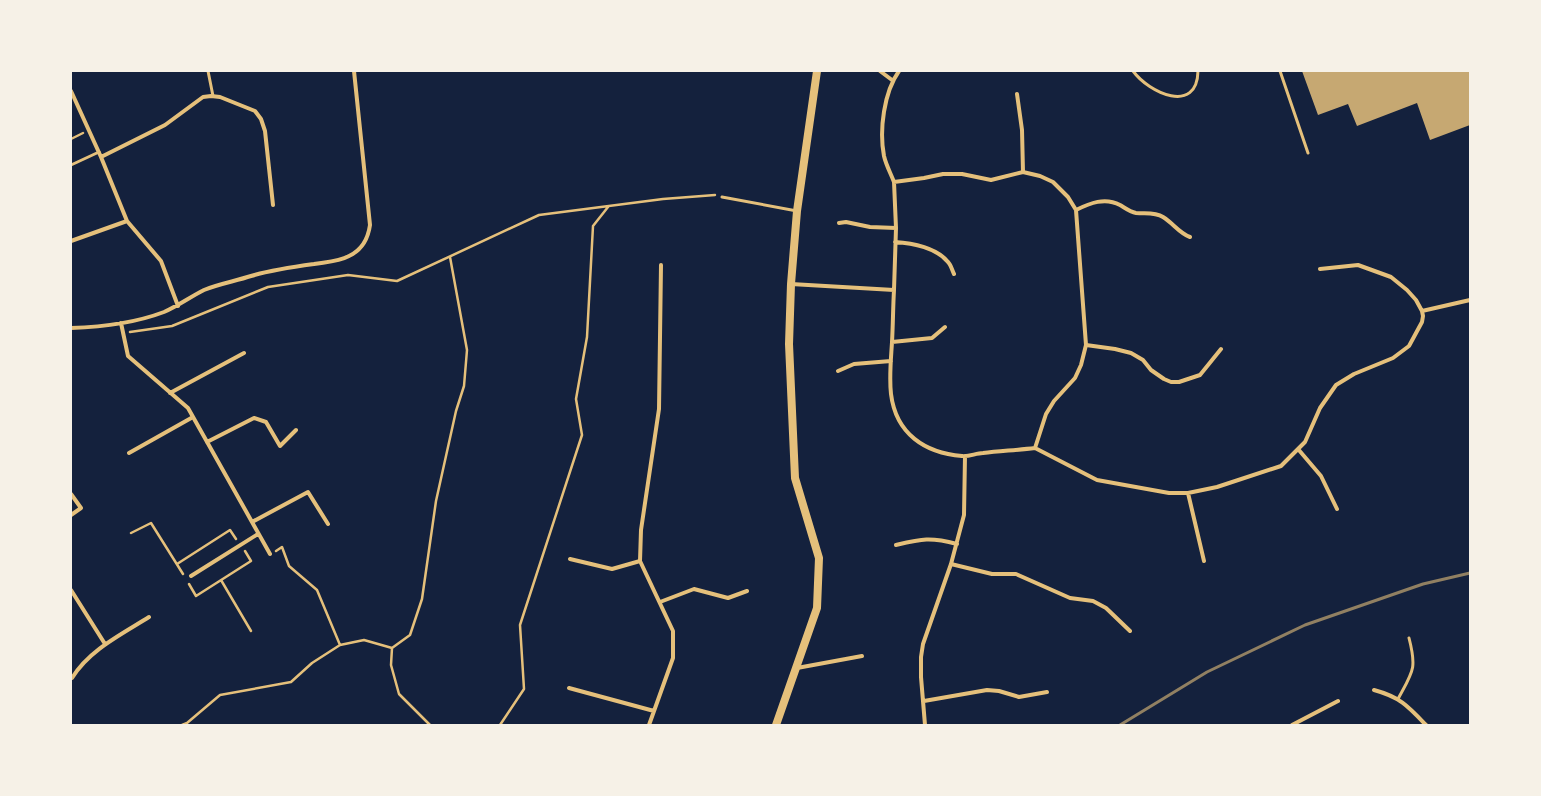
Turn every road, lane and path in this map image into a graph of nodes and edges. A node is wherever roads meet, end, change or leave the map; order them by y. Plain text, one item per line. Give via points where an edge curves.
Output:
1 (208, 71) edge
2 (354, 71) edge
3 (817, 71) edge
4 (880, 71) edge
5 (899, 71) edge
6 (1133, 71) edge
7 (1198, 71) edge
8 (1280, 71) edge
9 (892, 80) junction
10 (71, 91) edge
11 (1017, 94) dead end
12 (213, 96) junction
13 (99, 152) junction
14 (1308, 152) dead end
15 (102, 157) junction
16 (71, 165) edge
17 (1023, 172) junction
18 (894, 182) junction
19 (722, 197) joint
20 (273, 205) dead end
21 (609, 206) junction
22 (1076, 210) junction
23 (797, 211) junction
24 (127, 221) junction
25 (839, 223) dead end
26 (896, 228) junction
27 (1190, 237) dead end
28 (71, 241) edge
29 (895, 242) junction
30 (450, 257) junction
31 (661, 265) dead end
32 (1320, 269) dead end
33 (954, 274) dead end
34 (791, 284) junction
35 (894, 290) junction
36 (1470, 300) edge
37 (178, 306) junction
38 (1422, 311) junction
39 (121, 323) junction
40 (945, 327) dead end
41 (71, 328) edge
42 (123, 334) junction
43 (892, 342) junction
44 (1086, 346) junction
45 (1222, 348) dead end
46 (244, 353) dead end
47 (891, 361) junction
48 (838, 371) dead end
49 (170, 393) junction
50 (193, 417) junction
51 (296, 430) dead end
52 (207, 442) junction
53 (1035, 448) junction
54 (1298, 449) junction
55 (129, 453) dead end
56 (965, 456) junction
57 (1188, 493) junction
58 (71, 494) edge
59 (1337, 509) dead end
60 (71, 515) edge
61 (252, 522) junction
62 (328, 524) dead end
63 (131, 533) dead end
64 (258, 534) junction
65 (957, 544) junction
66 (241, 545) junction
67 (896, 545) dead end
68 (270, 554) joint
69 (570, 560) dead end
70 (640, 561) junction
71 (1204, 561) dead end
72 (177, 564) junction
73 (951, 564) junction
74 (191, 576) dead end
75 (221, 580) junction
76 (71, 590) edge
77 (747, 591) dead end
78 (660, 602) junction
79 (149, 617) dead end
80 (251, 631) dead end
81 (1130, 631) dead end
82 (1409, 638) dead end
83 (105, 644) junction
84 (340, 645) junction
85 (392, 648) junction
86 (862, 656) dead end
87 (797, 668) junction
88 (72, 678) dead end
89 (570, 688) dead end
90 (1374, 690) dead end
91 (1047, 692) dead end
92 (1398, 699) junction
93 (924, 701) junction
94 (1338, 701) dead end
95 (654, 711) junction
96 (182, 725) edge
97 (430, 725) edge
98 (500, 725) edge
99 (649, 725) edge
100 (776, 725) edge
101 (925, 725) edge
102 (1292, 725) edge
103 (1426, 725) edge

1 - 12 lane
2 - 37 street via 370,225 365,242 356,253 341,260 249,276 204,290
3 - 23 main road
4 - 9 street
5 - 9 street
6 - 7 lane via 1157,91 1178,97 1190,94 1195,88
8 - 14 lane
9 - 18 street via 886,98 882,135 884,157
10 - 13 street
11 - 17 street via 1022,130
12 - 15 street via 203,97 165,125
12 - 20 street via 255,111 261,119 265,131
13 - 15 street
13 - 16 lane
15 - 24 street
17 - 18 street via 991,180 962,174 943,174
17 - 22 street via 1053,182 1068,197
18 - 26 street
19 - 21 path via 715,195 663,199
19 - 23 lane
21 - 30 path via 539,215
21 - 98 path via 593,226 587,337 576,399 582,435 520,625 524,688
22 - 27 street via 1104,201 1116,203 1135,213 1162,216
22 - 44 street
23 - 34 main road
24 - 28 street
24 - 37 street via 161,261
25 - 26 street
26 - 29 street
29 - 33 street via 917,245 943,256
29 - 35 street
30 - 42 path via 397,281 348,274 268,287 172,326
30 - 85 path via 466,350 464,386 436,501 422,599 410,635
31 - 70 street via 658,409 641,530
32 - 38 street via 1358,265 1391,277 1407,290
34 - 35 street
34 - 87 main road via 788,344 795,478 819,558 817,608
35 - 43 street
36 - 38 street
37 - 39 street via 162,313
38 - 54 street via 1422,322 1409,346 1392,358 1354,374 1336,385 1320,408 1305,442
39 - 41 street
39 - 42 street
40 - 43 street via 932,338
42 - 49 street via 128,356
43 - 47 street
44 - 45 street via 1131,353 1143,360 1151,370 1171,382 1200,375
44 - 53 street via 1075,378 1046,414
46 - 49 street
47 - 48 street via 854,364
47 - 56 street via 893,404 906,431 929,449 941,454
49 - 50 street via 188,408
50 - 52 street
50 - 55 street
51 - 52 street via 280,446 266,422 254,418
52 - 61 street
53 - 56 street
53 - 57 street via 1098,480 1169,494
54 - 57 street via 1281,466 1217,487
54 - 59 street via 1321,476
56 - 65 street via 964,515
57 - 71 street
58 - 60 street via 81,508
61 - 62 street via 308,492
61 - 64 street
63 - 72 path via 151,523
64 - 66 street
64 - 68 street
65 - 67 street via 927,538
65 - 73 street
66 - 72 path via 230,530
66 - 74 street
66 - 75 path via 251,562
68 - 84 path via 282,547 289,566 317,590
69 - 70 street via 612,569
70 - 78 street
72 - 75 path via 196,596
73 - 81 street via 992,574 1016,574 1070,598 1092,601 1106,608
73 - 93 street via 923,644 921,677
75 - 80 path
76 - 83 street
77 - 78 street via 728,598 694,589
78 - 95 street via 673,631 673,658
79 - 83 street
82 - 92 lane via 1414,665
83 - 88 street via 79,667
84 - 85 path via 364,640
84 - 96 path via 312,663 291,682 220,696
85 - 97 path via 390,666 399,694
86 - 87 street
87 - 100 main road
89 - 95 street
90 - 92 street
91 - 93 street via 1018,697 987,690
92 - 103 street via 1410,707
93 - 101 street
94 - 102 street
95 - 99 street

